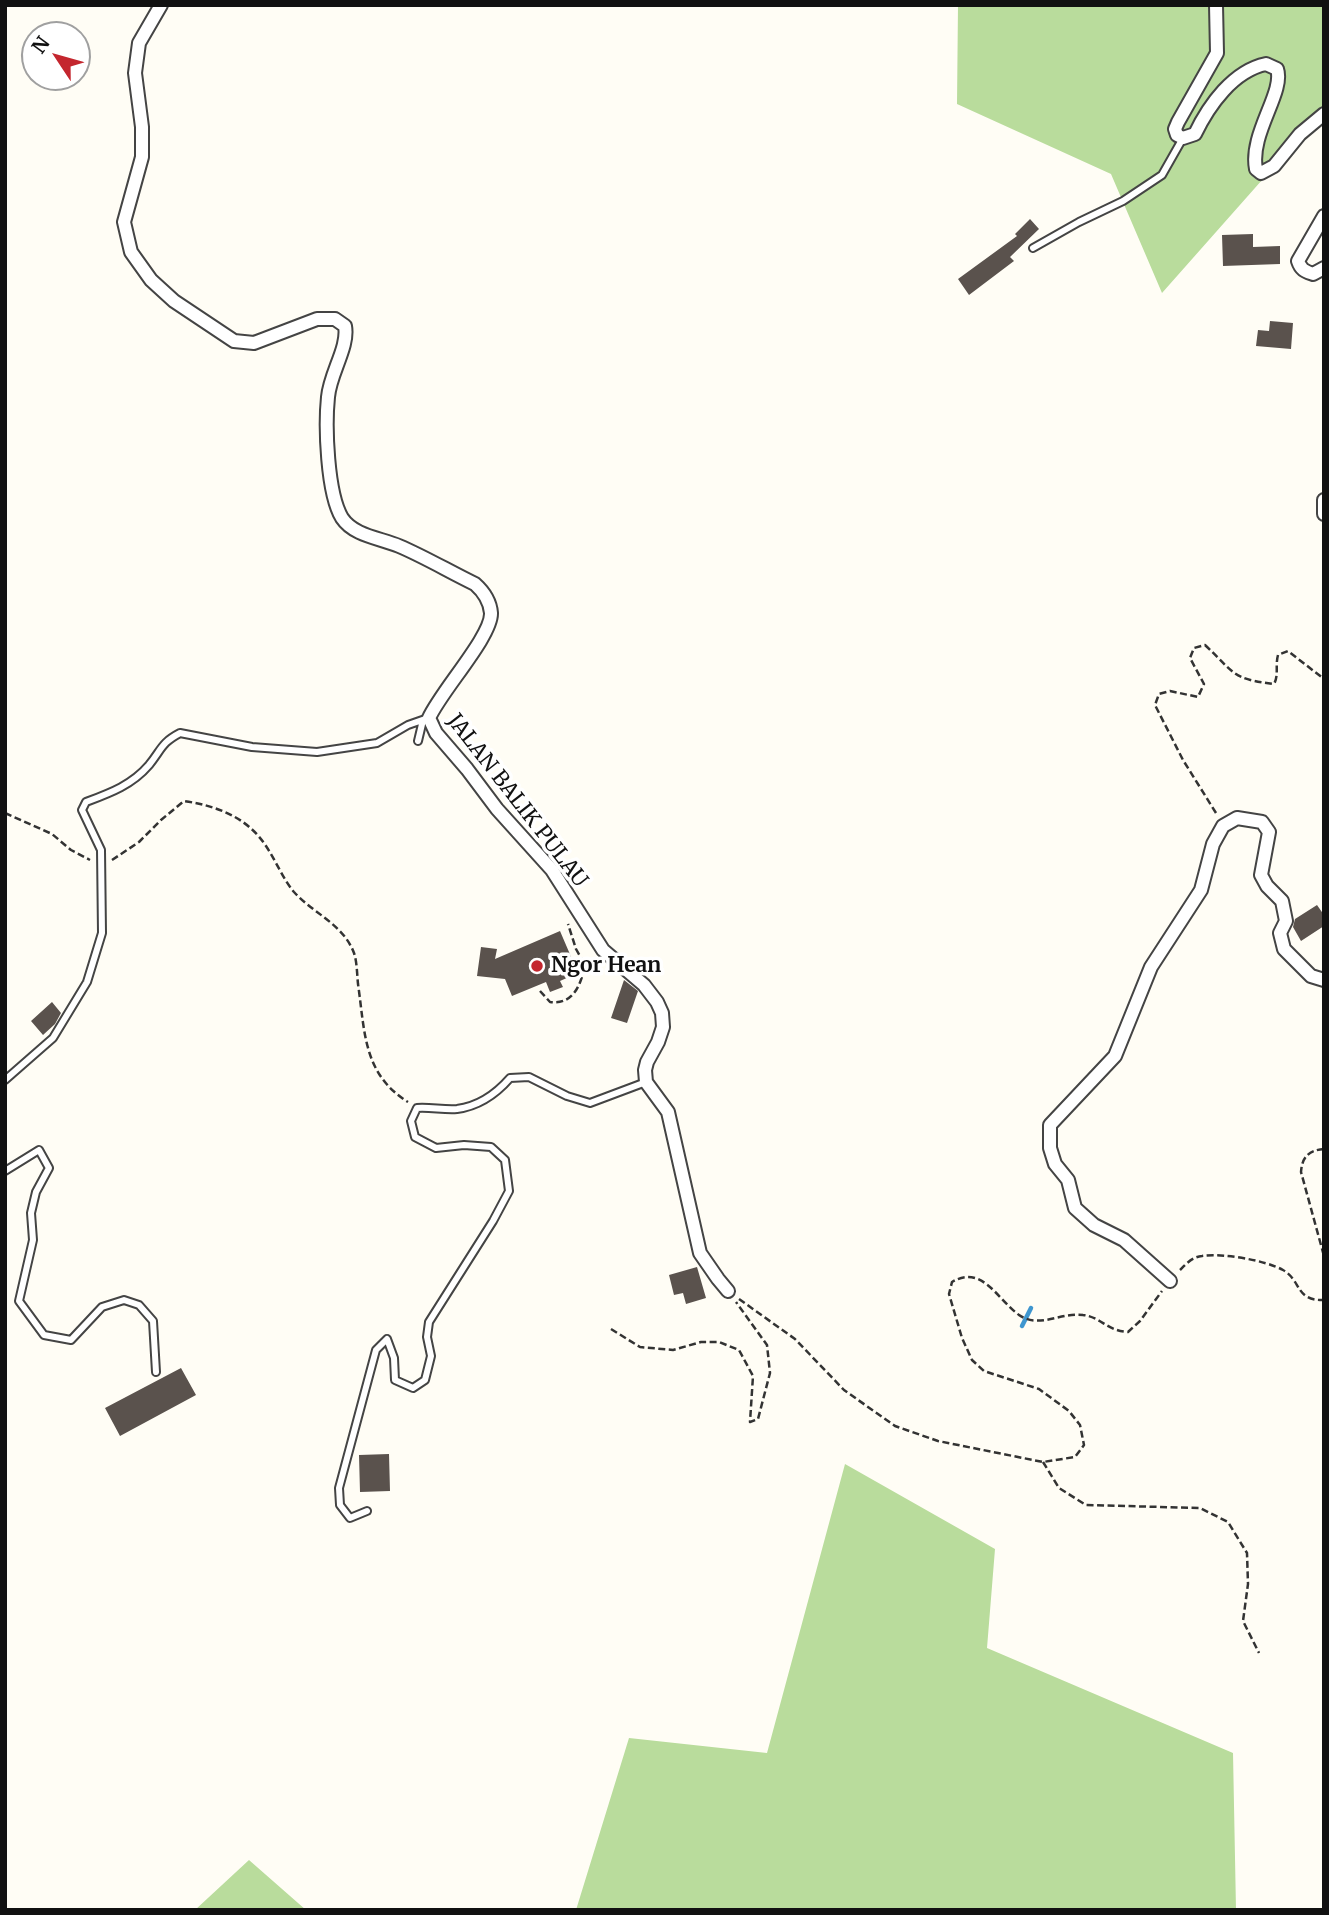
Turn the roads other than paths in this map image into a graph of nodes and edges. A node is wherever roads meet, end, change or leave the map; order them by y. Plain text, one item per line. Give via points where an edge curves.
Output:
1 (162, 5) edge
2 (1216, 5) edge
3 (1324, 114) edge
4 (1183, 138) junction
5 (1324, 216) edge
6 (1033, 248) dead end
7 (1324, 268) edge
8 (1324, 499) edge
9 (1324, 514) edge
10 (426, 719) junction
11 (418, 741) dead end
12 (1324, 980) edge
13 (5, 1080) edge
14 (646, 1082) junction
15 (5, 1171) edge
16 (1170, 1281) road end
17 (728, 1291) road end
18 (156, 1372) dead end
19 (367, 1510) dead end

1 - 10 street, JALAN BALIK PULAU via 139,43 135,74 142,157 124,222 131,253 174,301 234,341 254,343 317,319 335,319 345,326 347,336 329,386 326,440 335,502 343,520 475,584 485,593 491,613 479,644
2 - 4 street via 1217,53 1175,129
3 - 4 street via 1274,166 1261,173 1256,169 1255,145 1279,74 1266,64 1219,93 1195,134
4 - 6 lane via 1162,176
5 - 7 street via 1298,261 1300,268 1313,274
8 - 9 street
10 - 11 lane
10 - 13 lane via 377,743 317,752 251,747 180,733 166,740 148,766 120,790 86,802 82,810 101,850 102,933 87,982 53,1038
10 - 14 street, JALAN BALIK PULAU via 552,870 603,950 657,1002 663,1027 645,1070
12 - 16 street via 1311,976 1284,949 1282,901 1261,875 1269,832 1262,822 1249,818 1237,818 1223,826 1213,844 1201,890 1150,967 1115,1056 1051,1125 1050,1148 1068,1180 1075,1209 1124,1240
14 - 17 street via 668,1112 701,1253
14 - 19 lane via 590,1103 529,1077 510,1077 481,1102 456,1109 417,1108 411,1121 415,1137 436,1148 491,1147 505,1160 509,1191 429,1322 431,1356 425,1380 412,1388 395,1381 387,1339 376,1350 339,1488 340,1506 350,1518
15 - 18 lane via 39,1150 49,1168 31,1213 33,1240 19,1301 44,1335 71,1340 102,1307 124,1300 139,1305 153,1321

